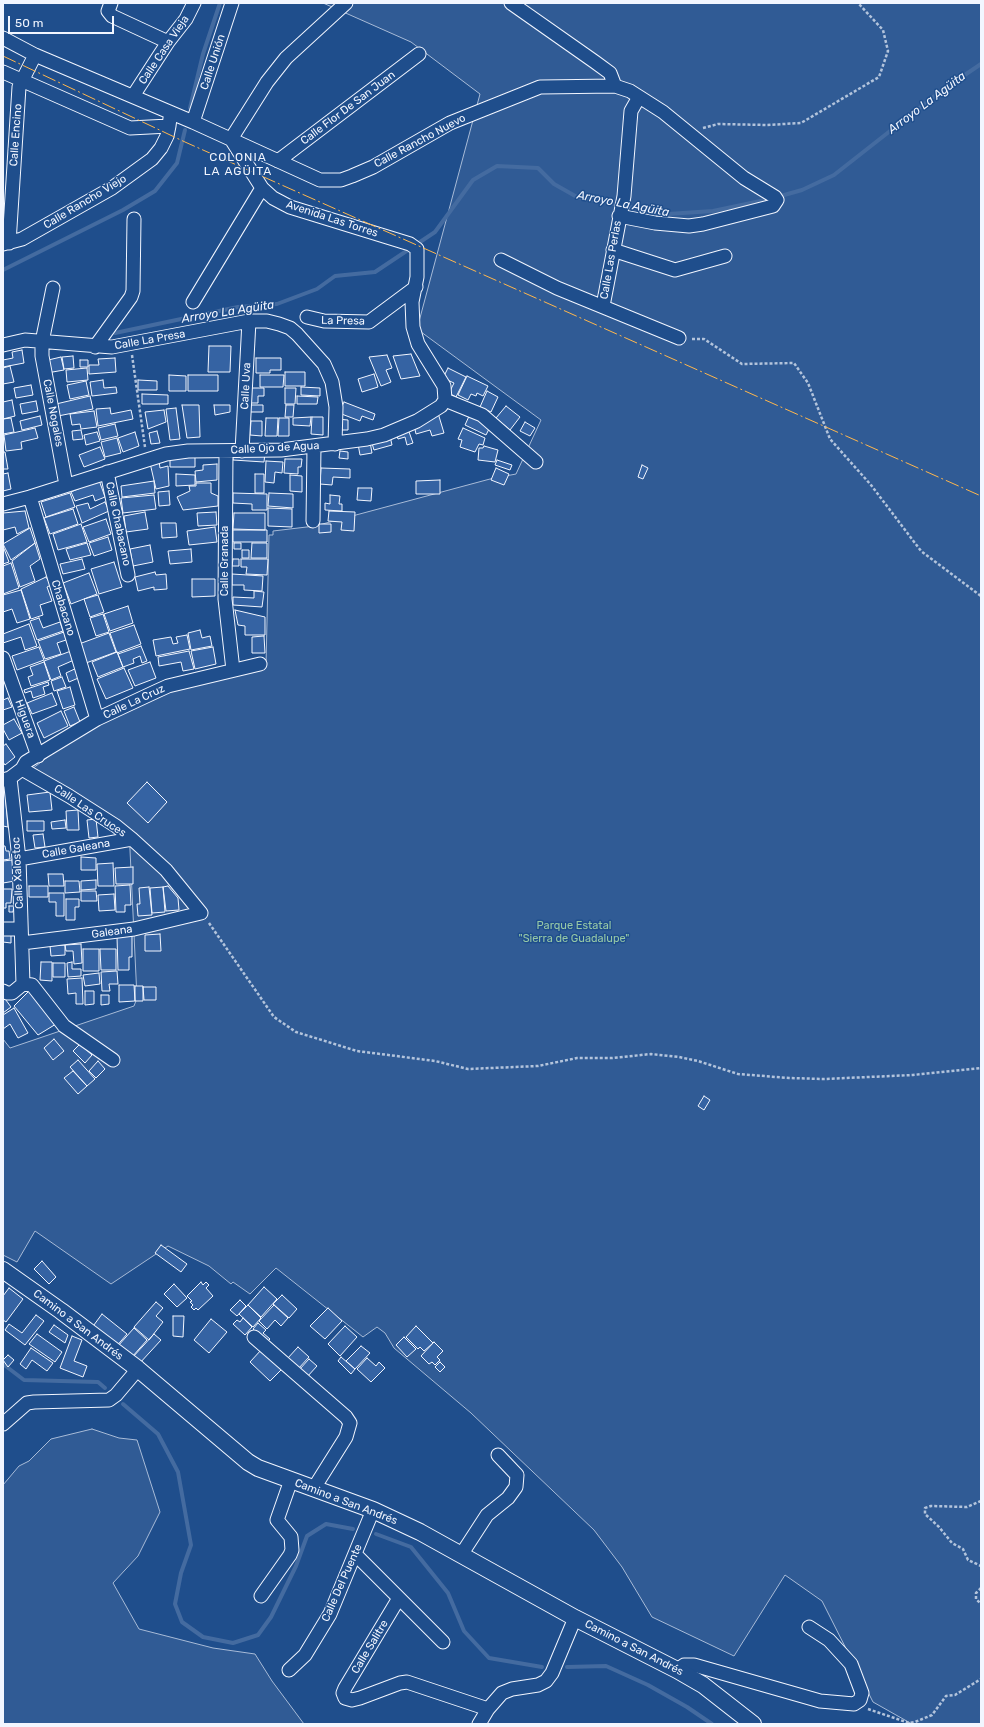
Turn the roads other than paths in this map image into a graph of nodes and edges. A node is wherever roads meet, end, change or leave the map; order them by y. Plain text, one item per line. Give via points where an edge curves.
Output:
1 (194, 3) edge
2 (232, 3) edge
3 (346, 3) edge
4 (512, 3) edge
5 (110, 8) edge
6 (3, 38) edge
7 (168, 42) junction
8 (35, 54) junction
9 (419, 54) dead end
10 (3, 72) edge
11 (22, 80) junction
12 (615, 86) junction
13 (133, 96) junction
14 (639, 97) junction
15 (171, 112) junction
16 (193, 122) junction
17 (169, 126) junction
18 (231, 139) junction
19 (278, 161) junction
20 (262, 188) junction
21 (619, 216) junction
22 (134, 220) dead end
23 (6, 243) edge
24 (613, 250) junction
25 (725, 256) dead end
26 (501, 260) dead end
27 (416, 287) junction
28 (53, 288) dead end
29 (193, 302) dead end
30 (602, 306) junction
31 (307, 317) dead end
32 (249, 321) junction
33 (679, 338) road end
34 (42, 342) junction
35 (3, 345) edge
36 (95, 347) junction
37 (445, 400) junction
38 (335, 444) junction
39 (314, 447) junction
40 (226, 451) junction
41 (242, 451) junction
42 (536, 462) dead end
43 (107, 472) junction
44 (66, 485) junction
45 (30, 497) junction
46 (3, 504) edge
47 (313, 521) dead end
48 (128, 575) dead end
49 (3, 658) edge
50 (260, 664) dead end
51 (233, 670) junction
52 (97, 720) junction
53 (38, 756) junction
54 (22, 769) junction
55 (5, 776) edge
56 (132, 839) junction
57 (19, 859) junction
58 (202, 913) joint
59 (3, 928) edge
60 (21, 929) junction
61 (22, 943) junction
62 (23, 984) junction
63 (3, 991) edge
64 (113, 1060) dead end
65 (3, 1270) edge
66 (254, 1337) dead end
67 (138, 1369) junction
68 (3, 1424) edge
69 (498, 1456) dead end
70 (291, 1480) junction
71 (314, 1488) junction
72 (373, 1510) junction
73 (355, 1554) junction
74 (461, 1555) junction
75 (261, 1596) dead end
76 (399, 1598) junction
77 (575, 1618) junction
78 (809, 1627) dead end
79 (443, 1642) dead end
80 (289, 1670) dead end
81 (677, 1670) junction
82 (488, 1709) junction
83 (479, 1724) edge
84 (753, 1724) edge

1 - 7 street, Calle Casa Vieja via 186,19
2 - 16 street, Calle Unión
3 - 18 street via 286,58 267,82
4 - 12 street via 610,73
5 - 7 street via 112,16
6 - 8 street
7 - 13 street, Calle Casa Vieja
8 - 11 street, Calle Encino
8 - 13 street
9 - 19 street, Calle Flor De San Juan
10 - 11 street
11 - 17 street via 130,128
11 - 23 street, Calle Encino via 18,94
12 - 14 street via 625,88
12 - 19 street, Calle Rancho Nuevo via 540,87 450,123 373,167 342,180 320,180
13 - 15 street
14 - 21 street, Calle Las Perlas via 631,111 624,196
14 - 21 street via 689,132 744,178 777,200 765,208 689,226
15 - 16 street
15 - 17 street
16 - 18 street
17 - 23 street, Calle Rancho Viejo via 161,148 152,159 112,188 22,239
18 - 19 street, Calle Rancho Nuevo
18 - 20 street, Avenida Las Torres
20 - 27 street, Avenida Las Torres via 290,207 417,248
20 - 29 street
21 - 24 street, Calle Las Perlas
22 - 36 street via 133,291
24 - 25 street via 675,270
24 - 30 street, Calle Las Perlas
26 - 30 street via 557,288
27 - 31 street, La Presa via 369,322 324,321
27 - 37 street via 412,302 413,327 418,344 444,386
28 - 34 street, Calle Nogales
30 - 33 street
32 - 36 street, Calle La Presa via 130,345
32 - 38 street, Calle La Presa via 267,321 290,328 324,364 332,382 336,407
32 - 41 street, Calle Uva
34 - 35 street, Calle La Presa via 25,340
34 - 36 street, Calle La Presa
34 - 44 street, Calle Nogales via 42,356
37 - 38 street, Calle Ojo de Agua via 434,411 384,435
37 - 42 street via 482,414
38 - 39 street, Calle Ojo de Agua
39 - 41 street, Calle Ojo de Agua
39 - 47 street
40 - 41 street, Calle Ojo de Agua
40 - 43 street, Calle Ojo de Agua via 188,451 146,459
40 - 51 street, Calle Granada via 225,600
43 - 44 street, Calle Ojo de Agua
43 - 48 street, Calle Chabacano
44 - 45 street, Calle Ojo de Agua
45 - 46 street, Calle Ojo de Agua
45 - 52 street, Chabacano
49 - 53 street, Higuera
50 - 51 street, Calle La Cruz
51 - 52 street, Calle La Cruz via 168,686
52 - 53 street, Calle La Cruz
53 - 54 street, Calle La Cruz via 26,762
54 - 55 street, Calle Xalostoc
54 - 56 street, Calle Las Cruces via 69,796
55 - 57 street, Calle Xalostoc
56 - 57 street, Calle Galeana
56 - 58 street, Calle Las Cruces via 166,870
57 - 60 street, Calle Xalostoc
58 - 61 street, Galeana via 134,930
59 - 60 street
60 - 61 street, Calle Xalostoc
61 - 62 street, Calle Xalostoc
62 - 63 street via 10,993
62 - 64 street via 32,985 64,1026
65 - 67 street, Camino a San Andrés
66 - 71 street via 346,1416 350,1423 346,1437
67 - 68 street via 109,1400 34,1402 27,1404
67 - 70 street, Camino a San Andrés via 248,1462
69 - 74 street via 517,1476 516,1487 508,1498 487,1514
70 - 71 street, Camino a San Andrés
70 - 75 street via 277,1520 291,1537 292,1550
71 - 72 street, Camino a San Andrés
72 - 73 street, Calle Del Puente
72 - 74 street, Camino a San Andrés
73 - 76 street
73 - 80 street, Calle Del Puente via 330,1614 305,1655
74 - 77 street, Camino a San Andrés
76 - 79 street
76 - 82 street, Calle Salitre via 345,1688 345,1698 360,1698 407,1682
77 - 81 street, Camino a San Andrés
77 - 82 street via 552,1673 546,1681 502,1693
78 - 81 street via 829,1640 851,1664 862,1693 860,1700 854,1704 820,1701 694,1665 684,1665
81 - 84 street, Camino a San Andrés via 703,1685
82 - 83 street

